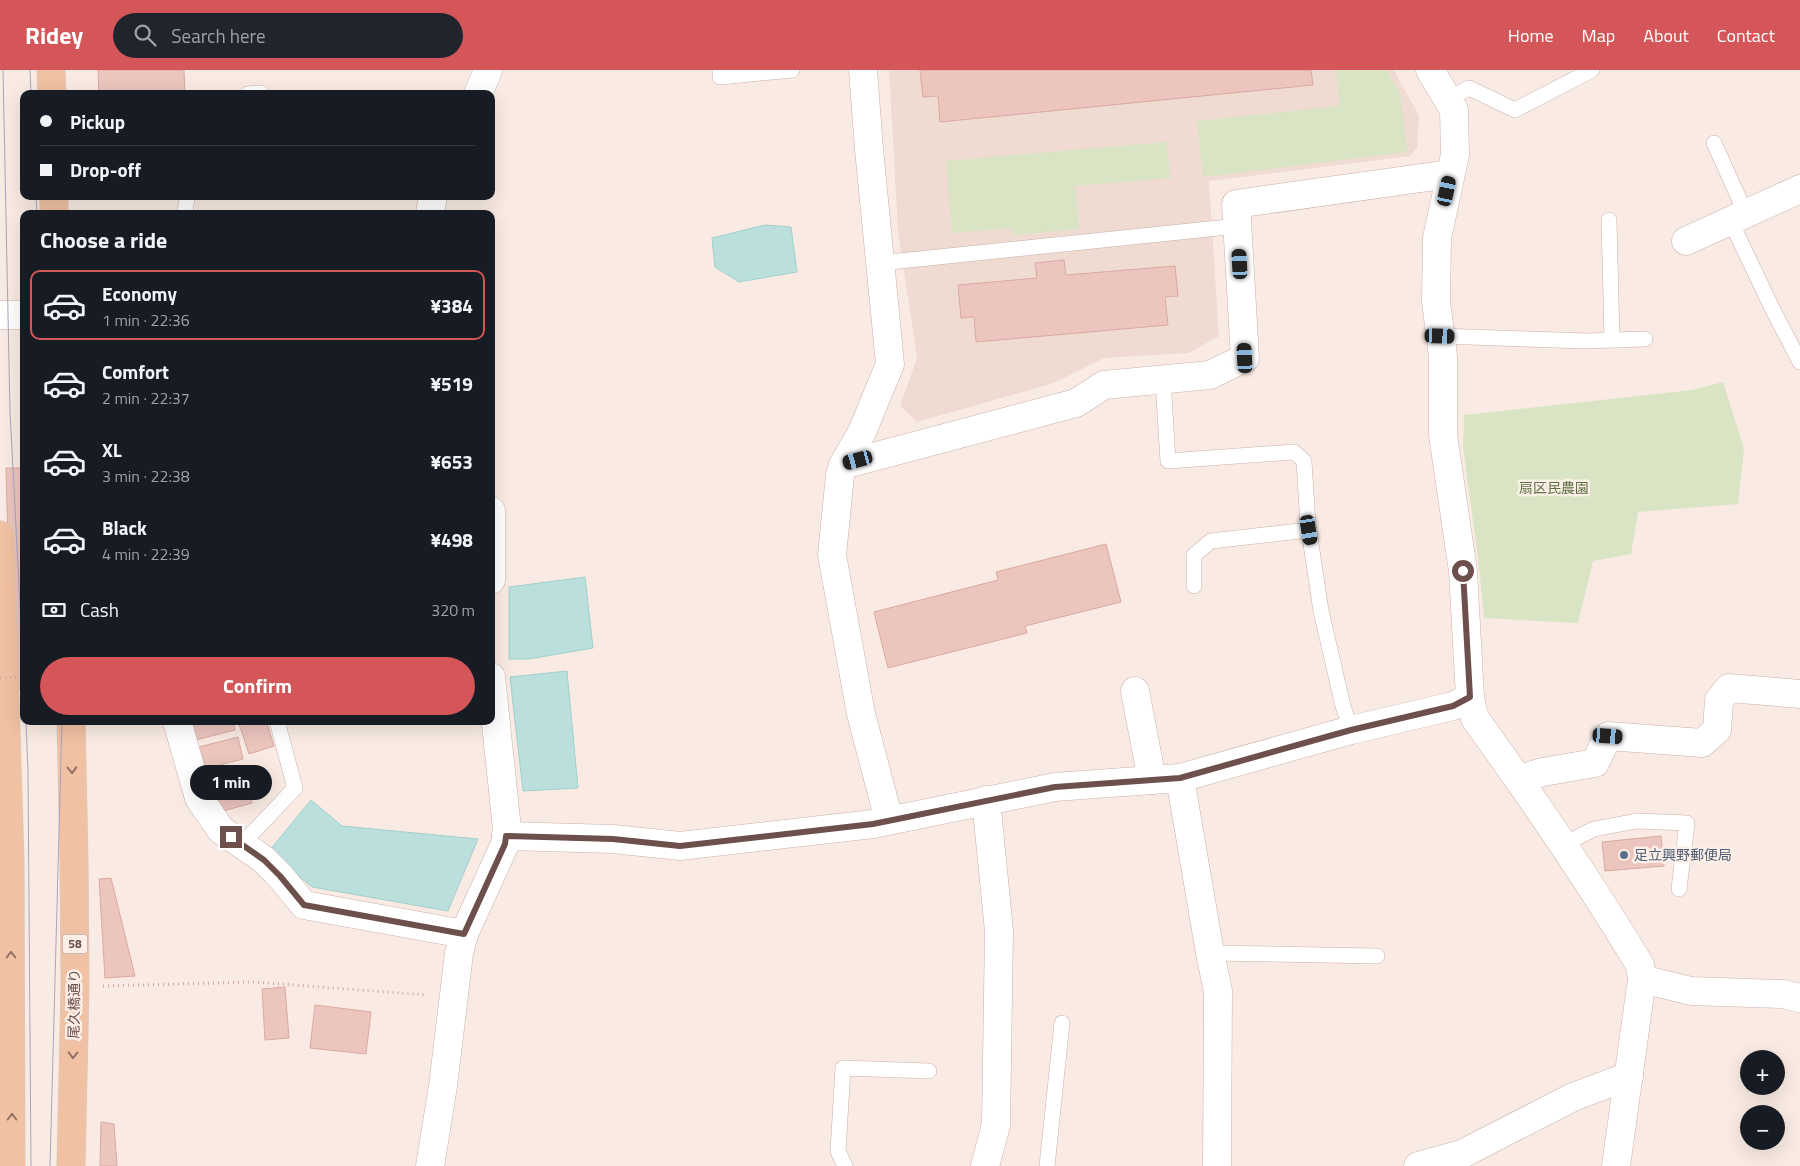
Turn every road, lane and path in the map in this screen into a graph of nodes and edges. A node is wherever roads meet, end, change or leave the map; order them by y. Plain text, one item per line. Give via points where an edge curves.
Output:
1 (51, 70) edge
2 (488, 70) edge
3 (720, 70) edge
4 (792, 70) edge
5 (863, 70) edge
6 (1430, 70) edge
7 (1592, 70) edge
8 (52, 90) edge
9 (480, 90) edge
10 (1448, 99) junction
11 (1714, 143) dead end
12 (1450, 174) junction
13 (1800, 189) edge
14 (1739, 218) junction
15 (1608, 220) dead end
16 (1238, 226) junction
17 (1686, 241) dead end
18 (880, 263) junction
19 (0, 315) edge
20 (20, 315) edge
21 (1440, 336) junction
22 (1612, 339) junction
23 (1645, 339) dead end
24 (1800, 362) edge
25 (1163, 380) junction
26 (843, 465) junction
27 (1309, 530) junction
28 (0, 535) edge
29 (1194, 586) dead end
30 (6, 669) edge
31 (1135, 691) dead end
32 (1800, 694) edge
33 (1470, 697) junction
34 (495, 715) edge
35 (71, 725) edge
36 (178, 725) edge
37 (278, 725) edge
38 (1351, 730) junction
39 (1180, 778) junction
40 (1519, 779) junction
41 (1152, 780) junction
42 (986, 800) junction
43 (889, 820) junction
44 (506, 836) junction
45 (242, 844) junction
46 (1564, 844) junction
47 (1679, 889) dead end
48 (464, 934) junction
49 (1210, 953) junction
50 (1377, 956) dead end
51 (1642, 979) junction
52 (74, 986) junction
53 (453, 997) junction
54 (1800, 998) edge
55 (1062, 1023) dead end
56 (929, 1071) dead end
57 (1629, 1076) junction
58 (11, 1166) edge
59 (71, 1166) edge
60 (430, 1166) edge
61 (845, 1166) edge
62 (985, 1166) edge
63 (1047, 1166) edge
64 (1217, 1166) edge
65 (1418, 1166) edge
66 (1616, 1166) edge

1 - 8 main road
2 - 9 street
3 - 4 lane via 720,77
5 - 18 street
6 - 10 street
7 - 10 lane via 1515,110 1469,88
10 - 12 street via 1454,110 1455,154
11 - 14 lane
12 - 16 street via 1236,204
12 - 21 street via 1438,238 1436,302
13 - 14 street
14 - 17 street
14 - 24 lane via 1772,308
15 - 22 lane
16 - 18 lane
16 - 25 street via 1245,358 1210,375
18 - 26 street via 890,364 862,432
19 - 20 street
21 - 22 lane
21 - 33 street via 1443,435 1463,571
22 - 23 lane
25 - 26 street via 1104,385 1076,403
25 - 27 lane via 1168,461 1294,452 1304,461
26 - 43 street via 832,555 861,714
27 - 29 lane via 1211,541 1194,555
27 - 38 lane via 1321,611
28 - 30 main road
58 -> 30 main road
31 - 41 street
32 - 40 street via 1729,688 1719,700 1717,730 1702,743 1608,736 1595,763
33 - 38 street via 1453,706
33 - 40 street via 1476,720
34 - 44 street
35 -> 52 main road, 尾久橋通り / 58
36 - 45 street via 199,798 221,830
37 - 45 lane via 295,788
38 - 39 street
39 - 41 street
39 - 49 street
40 - 46 street
41 - 42 street via 1055,787
42 - 43 street
42 - 62 street via 999,931 996,1125
43 - 44 street via 680,846 613,839
44 - 48 street
45 - 48 street via 264,860 304,905
46 - 47 lane via 1594,829 1637,821 1687,823
46 - 51 street via 1640,965
48 - 53 street
49 - 50 lane
49 - 64 street via 1218,991
51 - 54 street via 1691,990 1783,994
51 - 57 street
52 - 53 path via 253,982
52 -> 59 main road, 尾久橋通り / 58
53 - 60 street
55 - 63 lane
56 - 61 lane via 843,1068 838,1151
57 - 65 street via 1572,1096 1462,1154
57 - 66 street

